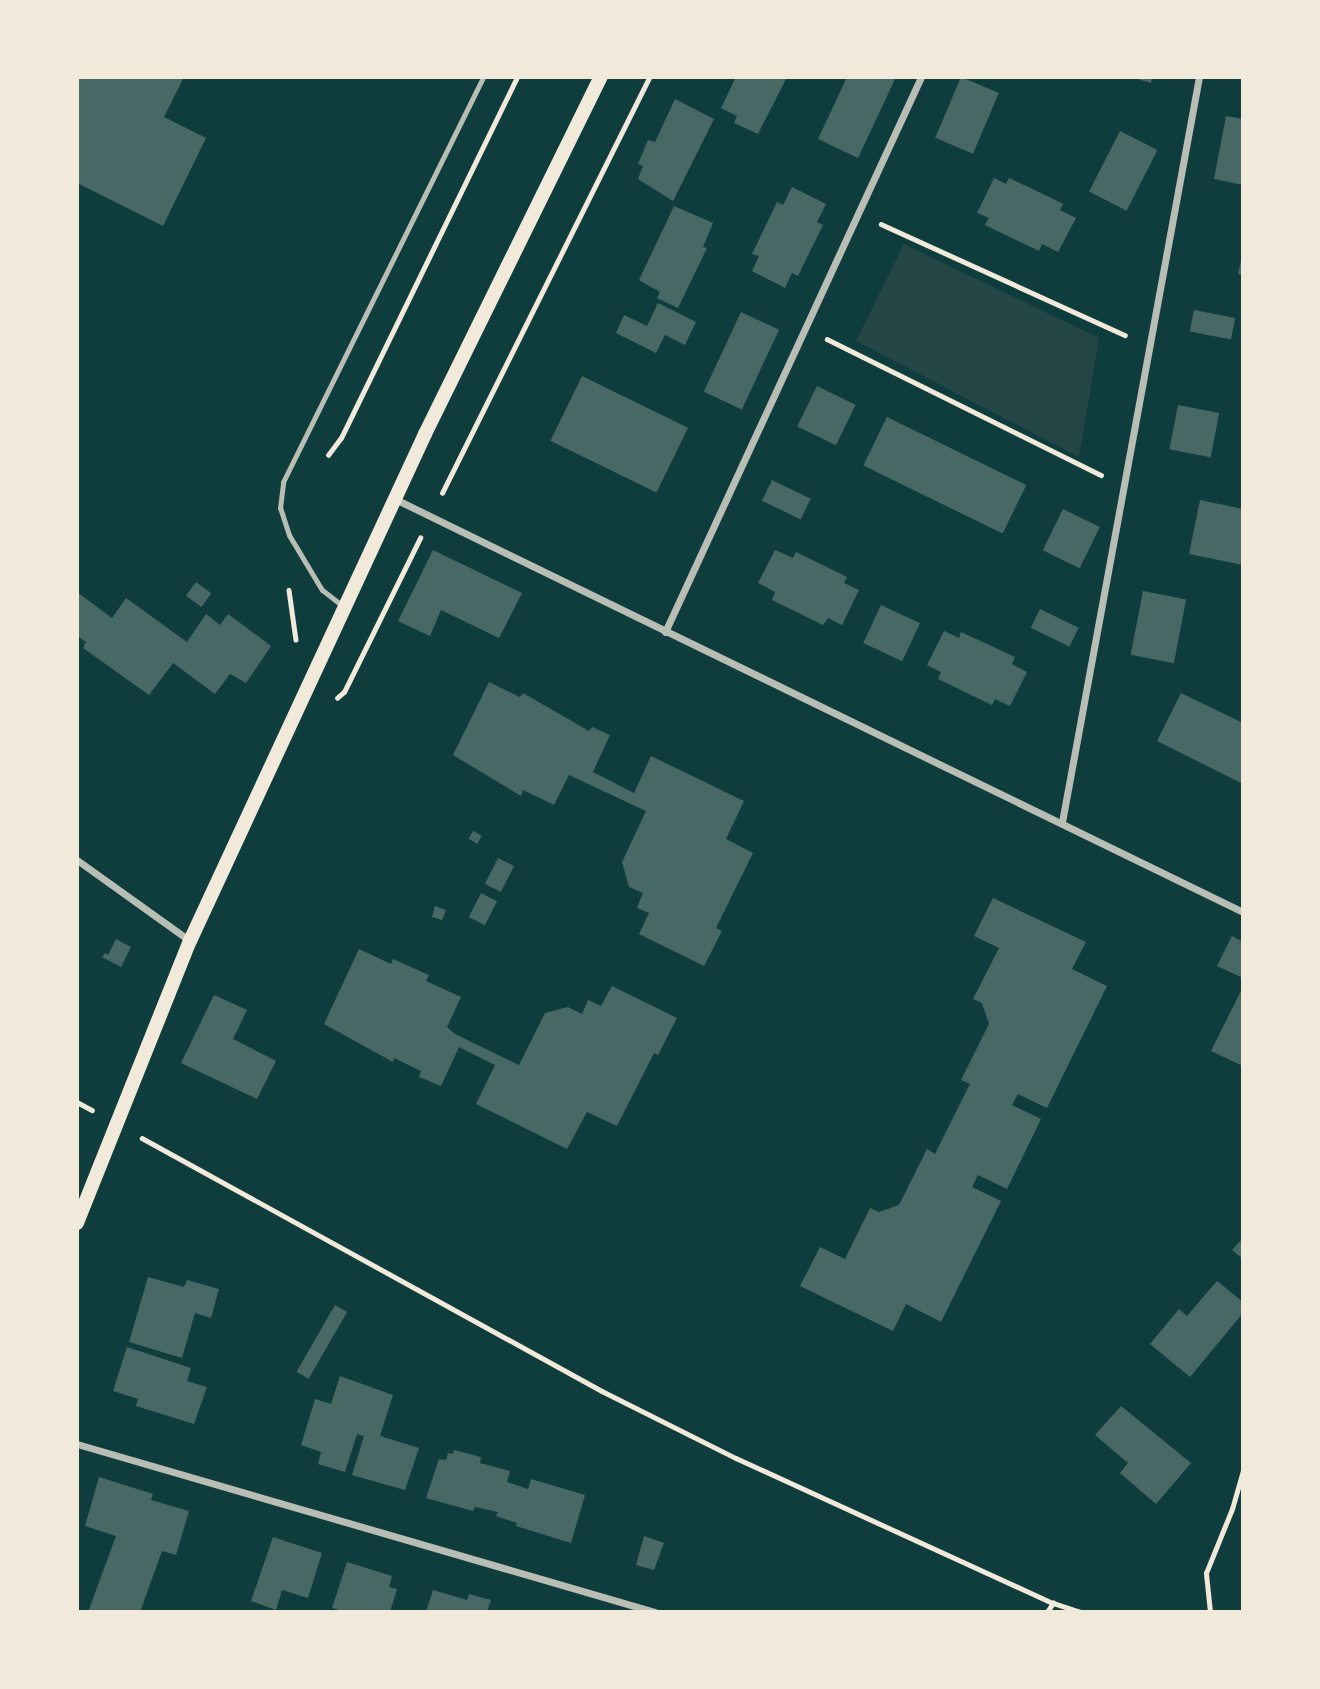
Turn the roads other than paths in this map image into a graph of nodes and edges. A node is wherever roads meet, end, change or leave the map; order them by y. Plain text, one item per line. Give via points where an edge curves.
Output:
1 (483, 77) edge
2 (601, 77) edge
3 (920, 77) edge
4 (1199, 77) edge
5 (395, 499) junction
6 (344, 607) junction
7 (665, 632) junction
8 (1062, 822) junction
9 (77, 860) edge
10 (1243, 912) edge
11 (190, 941) junction
12 (77, 1223) edge
13 (77, 1444) edge
14 (655, 1612) edge

1 - 6 lane via 283,482 280,508 289,535 322,590
2 - 5 main road
3 - 7 street
4 - 8 street
5 - 6 main road
5 - 7 street
6 - 11 main road
7 - 8 street
8 - 10 street
9 - 11 street
11 - 12 main road
13 - 14 street

